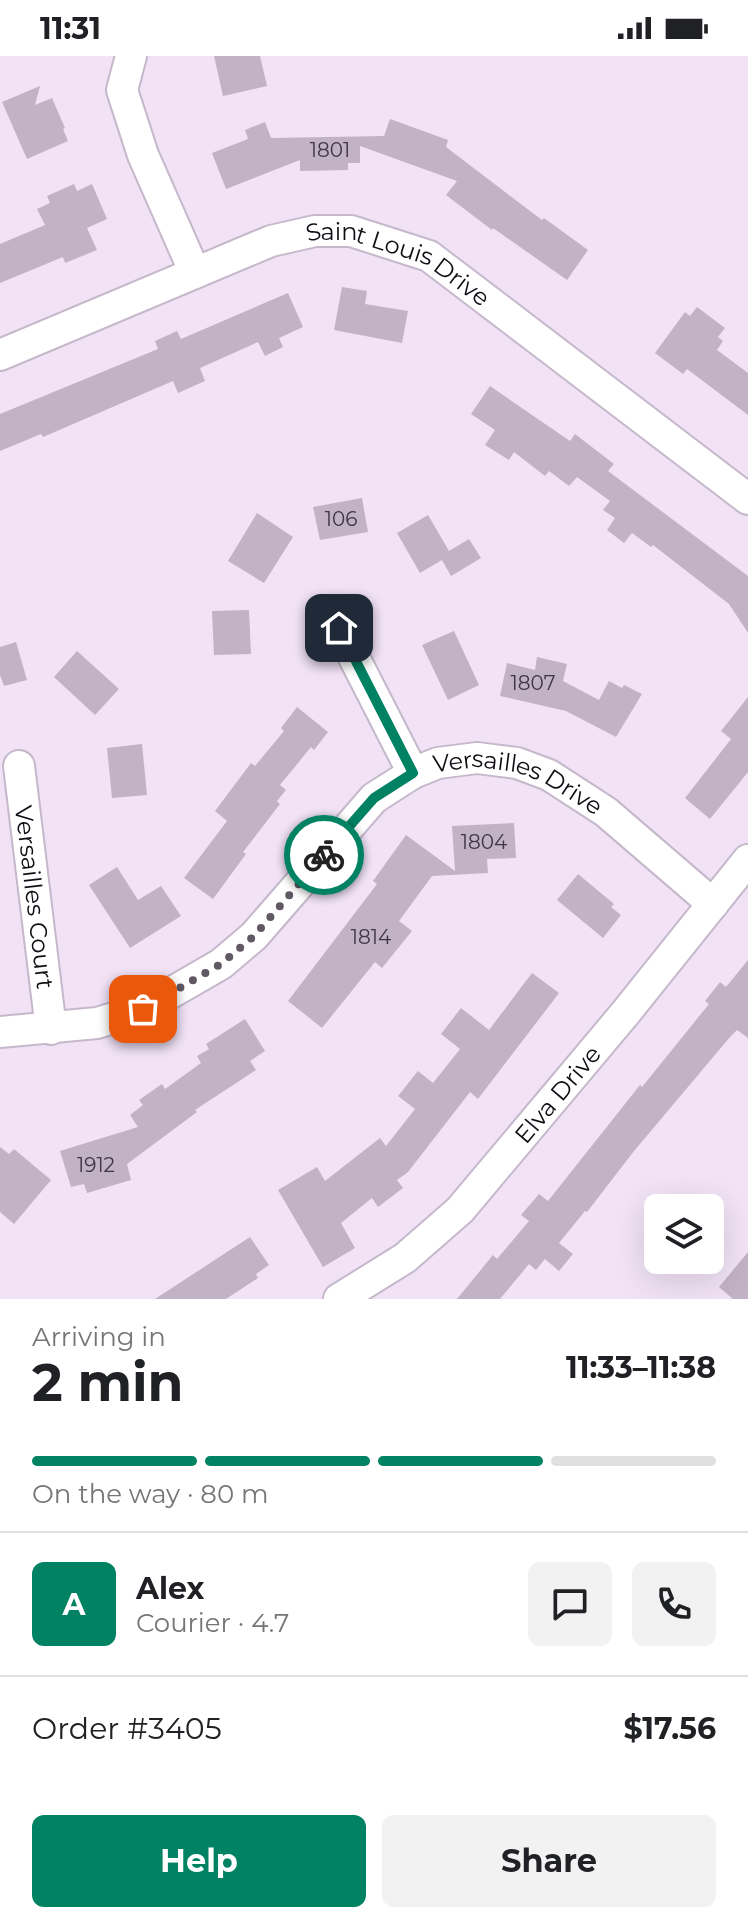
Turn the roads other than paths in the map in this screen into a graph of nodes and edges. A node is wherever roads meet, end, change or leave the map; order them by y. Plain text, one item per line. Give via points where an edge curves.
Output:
1 (131, 56) edge
2 (195, 273) junction
3 (0, 355) edge
4 (748, 499) edge
5 (339, 628) dead end
6 (19, 766) dead end
7 (413, 773) junction
8 (748, 860) edge
9 (713, 904) junction
10 (51, 1029) junction
11 (0, 1032) edge
12 (339, 1299) edge

1 - 2 street via 122,90 143,155
2 - 3 street, Saint Louis Drive
2 - 4 street, Saint Louis Drive via 271,241 315,231 351,231 429,256
5 - 7 street
6 - 10 street, Versailles Court
7 - 9 street, Versailles Drive via 438,763 477,758 517,763 549,775 606,812
7 - 10 street, Versailles Drive via 374,798 254,936 221,964 143,1009
8 - 9 street, Elva Drive
9 - 12 street, Elva Drive via 460,1210 405,1258
10 - 11 street, Versailles Drive

